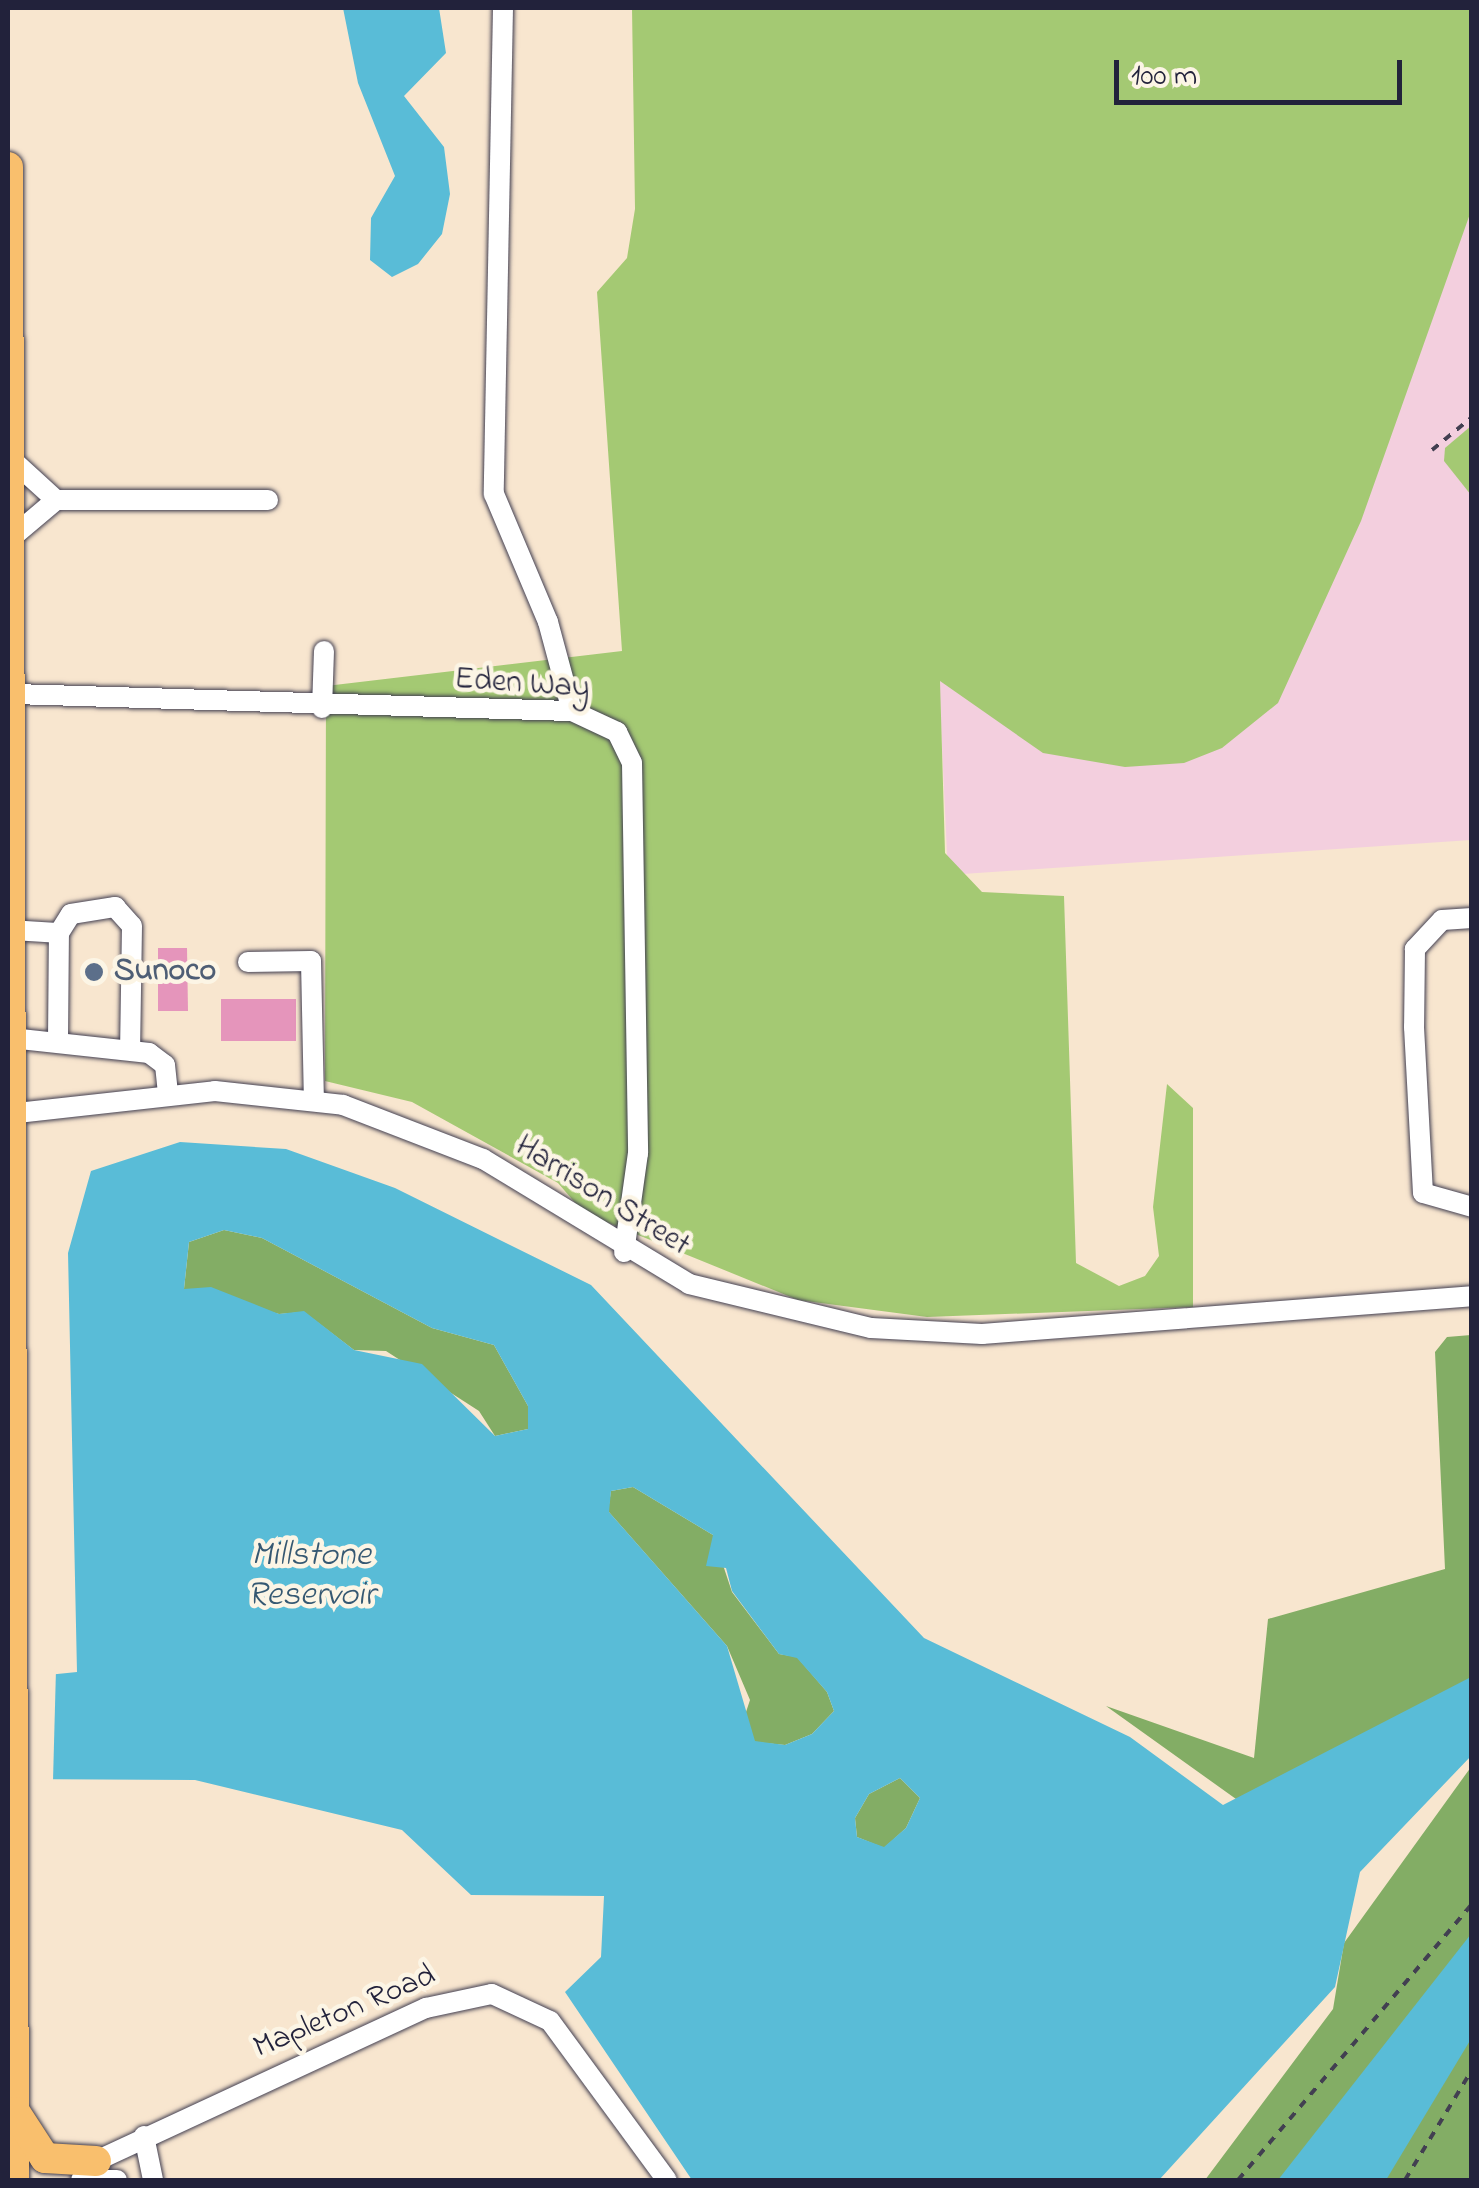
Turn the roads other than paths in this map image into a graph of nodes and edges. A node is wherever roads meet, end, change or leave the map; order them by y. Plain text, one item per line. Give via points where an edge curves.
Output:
1 (503, 8) edge
2 (8, 168) edge
3 (10, 458) junction
4 (56, 500) junction
5 (268, 500) dead end
6 (11, 538) junction
7 (324, 650) dead end
8 (14, 694) junction
9 (322, 708) junction
10 (572, 711) junction
11 (1472, 918) edge
12 (11, 930) junction
13 (59, 934) junction
14 (248, 962) dead end
15 (11, 1038) junction
16 (58, 1042) junction
17 (130, 1048) junction
18 (168, 1094) junction
19 (314, 1099) junction
20 (10, 1113) edge
21 (1472, 1207) edge
22 (624, 1252) junction
23 (1472, 1296) edge
24 (12, 2106) junction
25 (144, 2136) junction
26 (98, 2174) edge
27 (14, 2180) edge
28 (71, 2180) edge
29 (154, 2180) edge
30 (667, 2180) edge

1 - 10 street via 494,494 548,622
2 - 3 highway
3 - 4 street
3 - 6 highway
4 - 5 street
4 - 6 street
6 - 8 highway
7 - 9 street
8 - 9 street, Eden Way
8 - 12 highway
9 - 10 street, Eden Way
10 - 22 street, Eden Way via 604,720 632,763 638,1152
11 - 21 street via 1442,920 1416,948 1414,1044 1423,1193
12 - 13 street
12 - 15 highway
13 - 16 street
13 - 17 street via 72,914 115,907 132,926
14 - 19 street via 311,961
15 - 16 street
15 - 20 highway
16 - 17 street
17 - 18 street via 165,1065
18 - 19 street, Harrison Street
18 - 20 street, Harrison Street
19 - 22 street, Harrison Street via 454,1144
20 - 24 highway
22 - 23 street, Harrison Street via 744,1302 912,1332
24 - 26 highway via 45,2158
24 - 27 highway
25 - 26 street, Mapleton Road
25 - 29 street
25 - 30 street, Mapleton Road via 426,2008 492,1994 550,2021
26 - 28 highway

